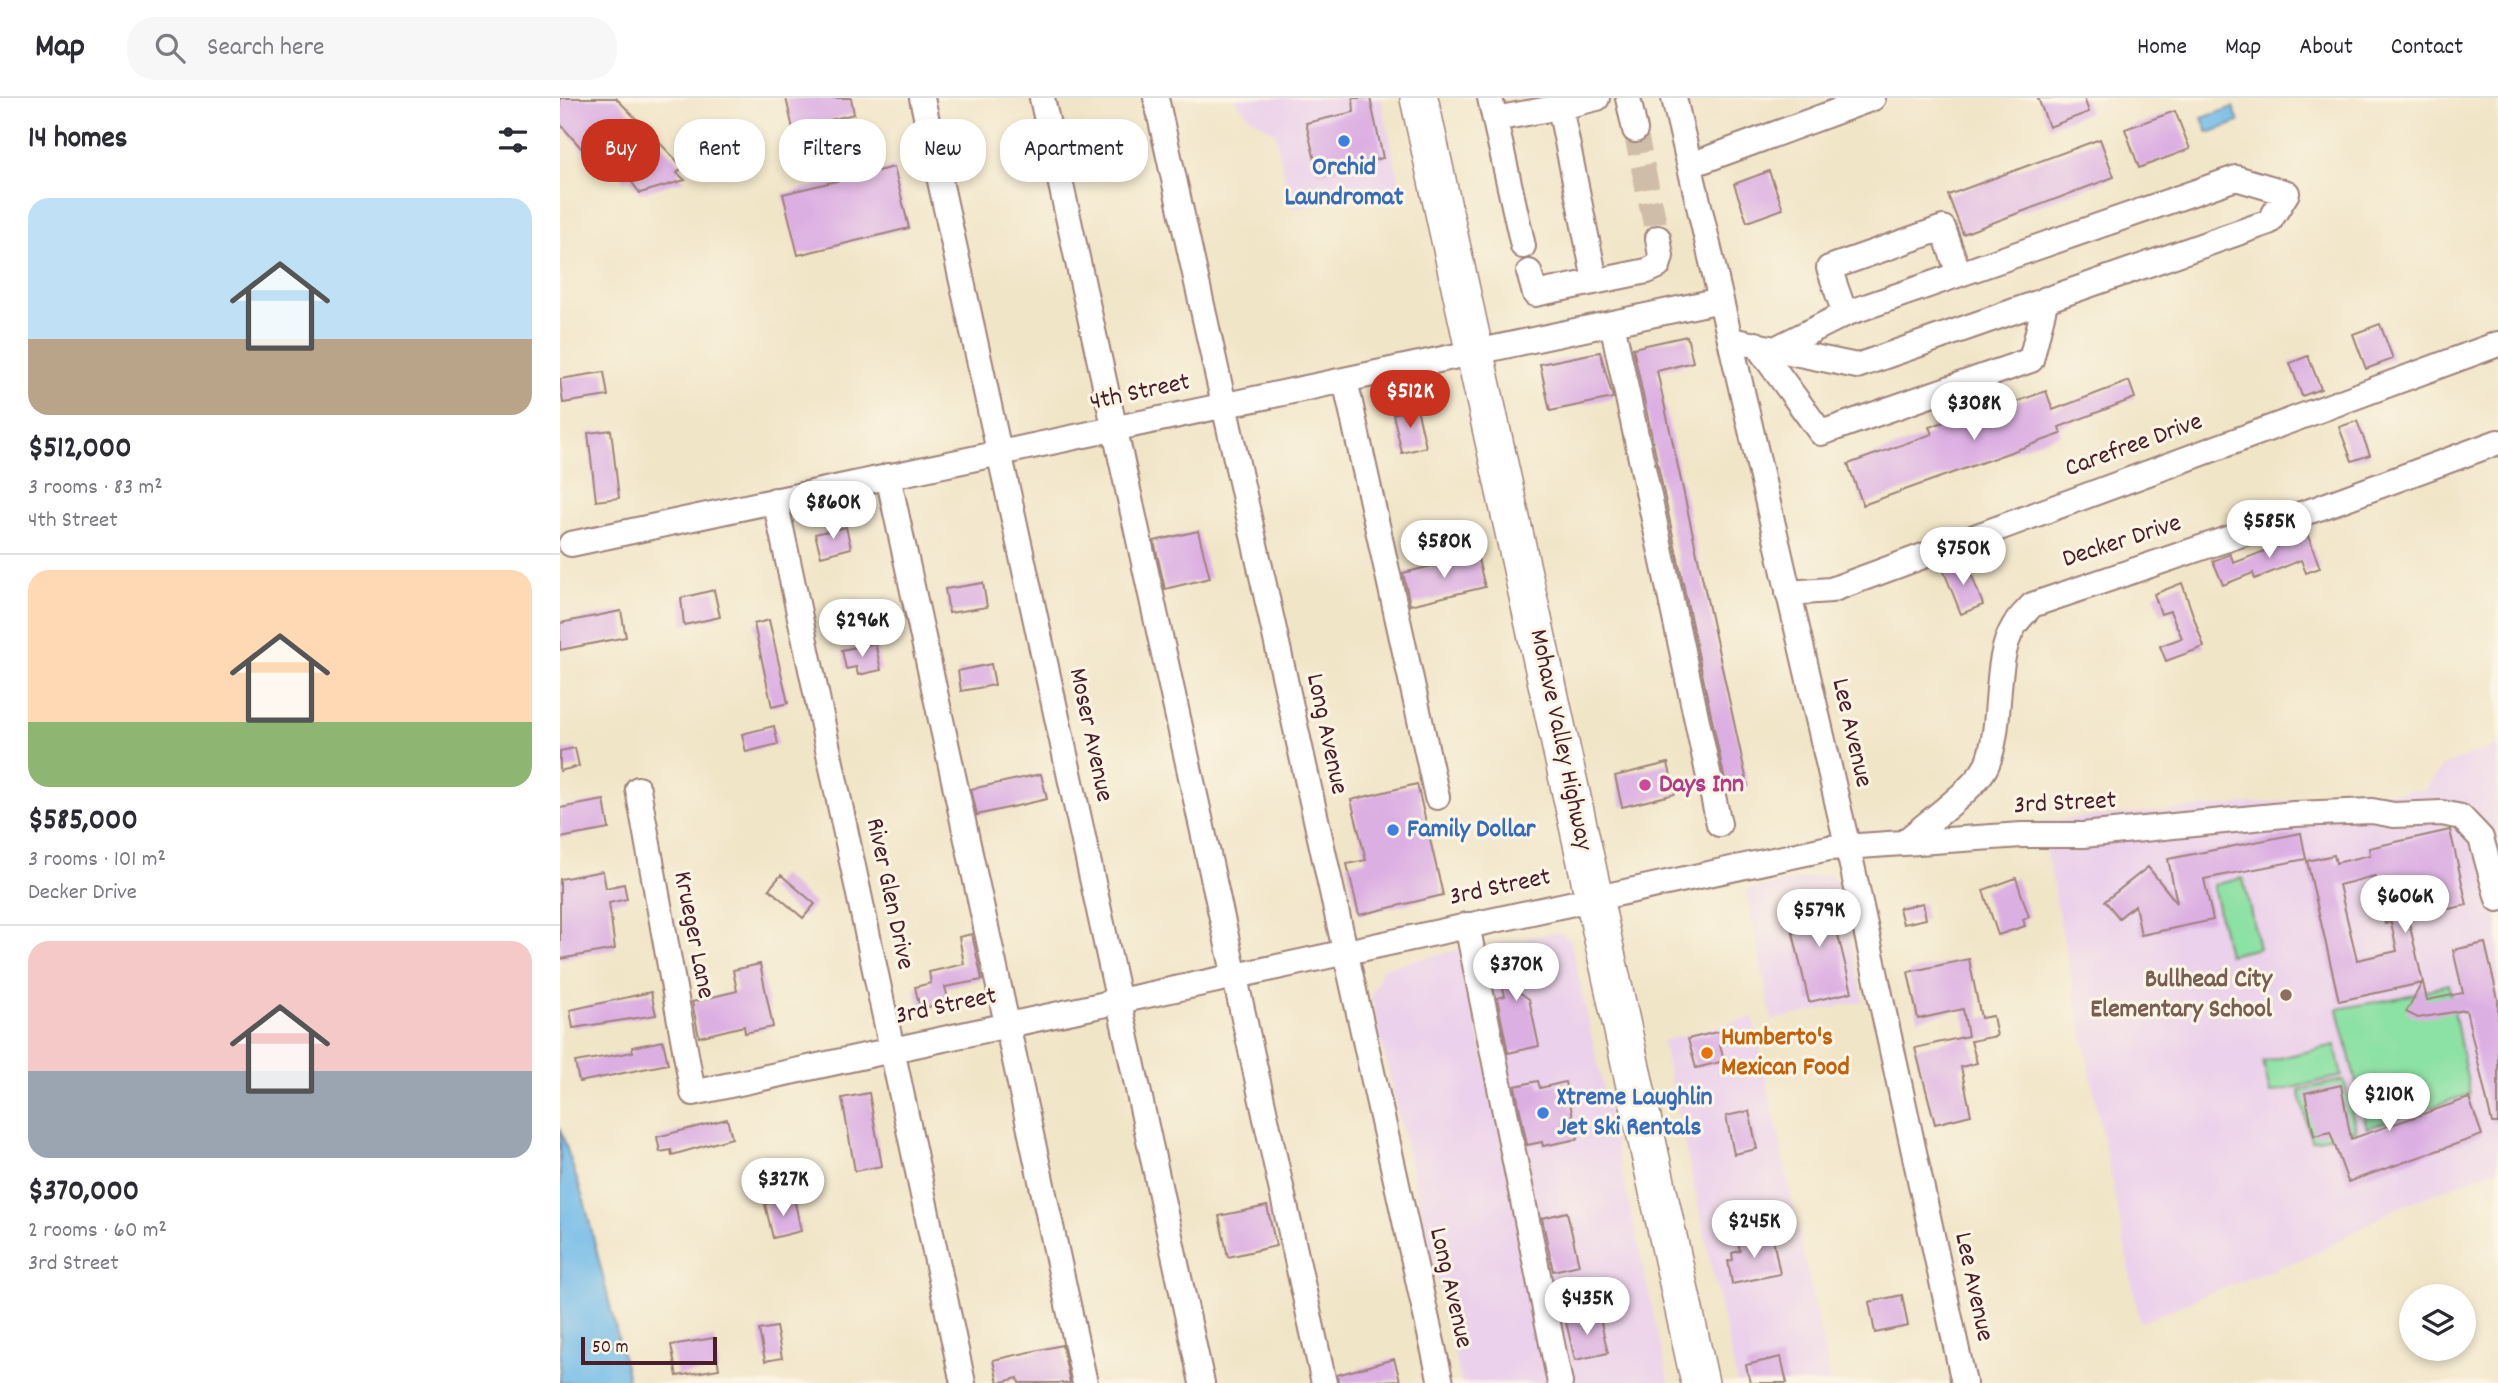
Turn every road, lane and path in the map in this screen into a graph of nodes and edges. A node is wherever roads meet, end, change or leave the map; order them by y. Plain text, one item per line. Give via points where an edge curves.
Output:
1 (922, 98) edge
2 (1042, 98) edge
3 (1156, 98) edge
4 (1419, 98) edge
5 (1597, 98) edge
6 (1628, 98) edge
7 (1674, 98) edge
8 (1873, 98) edge
9 (1560, 107) junction
10 (1493, 109) edge
11 (1635, 130) tunnel mouth
12 (1691, 166) junction
13 (1658, 238) tunnel mouth
14 (1523, 246) dead end
15 (1529, 272) dead end
16 (1959, 274) junction
17 (1595, 280) junction
18 (2046, 299) junction
19 (1721, 300) junction
20 (1845, 314) junction
21 (1612, 323) junction
22 (1731, 340) junction
23 (2498, 344) edge
24 (1767, 346) junction
25 (1476, 352) junction
26 (1345, 380) junction
27 (1223, 405) junction
28 (1115, 428) junction
29 (2498, 442) edge
30 (999, 453) junction
31 (888, 476) junction
32 (775, 500) junction
33 (571, 544) dead end
34 (1788, 593) junction
35 (638, 789) dead end
36 (1437, 797) dead end
37 (1719, 824) dead end
38 (1905, 842) junction
39 (1848, 848) junction
40 (1593, 898) junction
41 (2498, 899) edge
42 (1466, 925) junction
43 (1344, 952) junction
44 (1236, 975) junction
45 (1116, 1001) junction
46 (1007, 1025) junction
47 (892, 1050) junction
48 (693, 1093) joint
49 (963, 1383) edge
50 (1085, 1383) edge
51 (1202, 1383) edge
52 (1324, 1383) edge
53 (1441, 1383) edge
54 (1560, 1383) edge
55 (1700, 1383) edge
56 (1964, 1383) edge

1 - 30 street, Moser Avenue
2 - 28 street
3 - 27 street, Long Avenue
4 - 25 highway, Mohave Valley Highway
5 - 9 street
6 - 11 street
7 - 12 street, Lee Avenue
8 - 12 street
9 - 10 street
9 - 17 street
10 - 14 street
12 - 19 street, Lee Avenue
13 - 17 street via 1658,266
15 - 17 street via 1535,294
16 - 18 street via 2236,178 2287,193 2269,222
16 - 20 street
16 - 20 street via 1943,228 1829,268
18 - 24 street via 1857,366
18 - 24 street via 2031,360 1821,433
19 - 21 street, 4th Street
19 - 22 street, Lee Avenue
20 - 24 street
21 - 25 street, 4th Street
21 - 37 street
22 - 24 street
22 - 34 street, Lee Avenue
23 - 34 street, Carefree Drive via 1831,590
25 - 26 street, 4th Street
25 - 40 highway, Mohave Valley Highway
26 - 27 street, 4th Street
26 - 36 street
27 - 28 street, 4th Street
27 - 43 street, Long Avenue
28 - 30 street, 4th Street
28 - 44 street
29 - 38 street, Decker Drive via 2032,605 2008,639 1998,718 1979,779
30 - 31 street, 4th Street
30 - 45 street, Moser Avenue
31 - 32 street, 4th Street
31 - 46 street
32 - 33 street, 4th Street
32 - 47 street, River Glen Drive
34 - 39 street, Lee Avenue
35 - 48 street, Krueger Lane
38 - 39 street, 3rd Street
38 - 41 street, 3rd Street via 2083,835 2294,814 2442,813 2461,817 2481,838
39 - 40 street, 3rd Street via 1829,848
39 - 56 street, Lee Avenue
40 - 42 street, 3rd Street
40 - 55 highway, Mohave Valley Highway
42 - 43 street, 3rd Street
42 - 54 street
43 - 44 street, 3rd Street
43 - 53 street, Long Avenue
44 - 45 street, 3rd Street
44 - 52 street
45 - 46 street, 3rd Street
45 - 51 street, Moser Avenue
46 - 47 street, 3rd Street
46 - 50 street
47 - 48 street, 3rd Street
47 - 49 street, River Glen Drive

